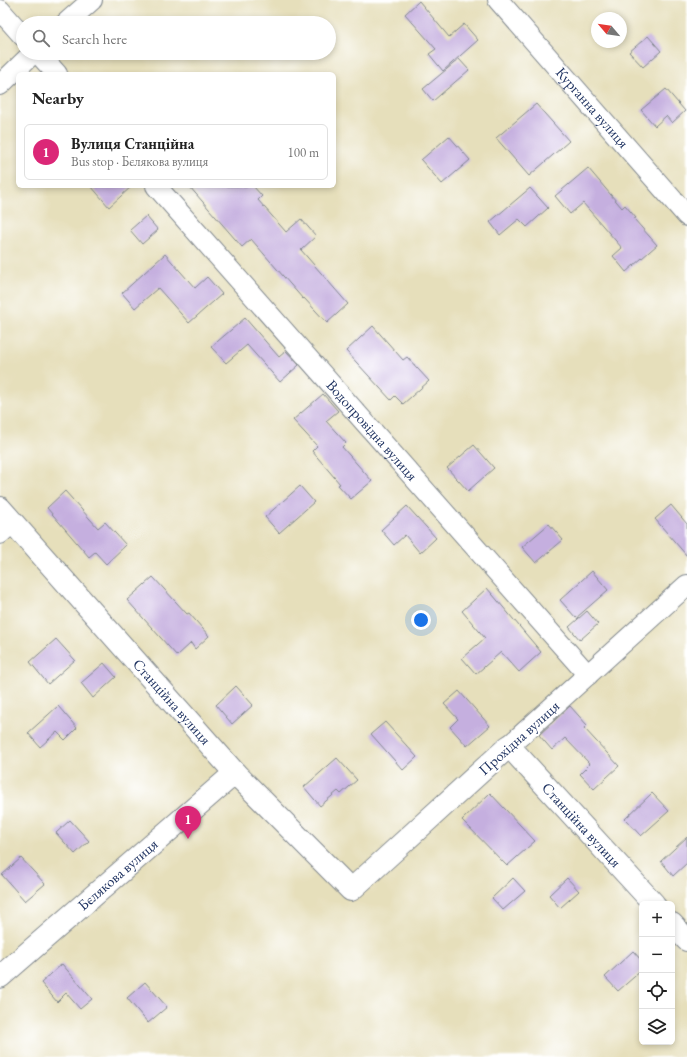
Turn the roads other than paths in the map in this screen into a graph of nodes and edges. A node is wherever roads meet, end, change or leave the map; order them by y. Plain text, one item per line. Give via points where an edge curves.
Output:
1 (92, 0) edge
2 (498, 0) edge
3 (0, 10) edge
4 (74, 16) edge
5 (16, 28) edge
6 (26, 60) edge
7 (44, 60) edge
8 (54, 72) edge
9 (0, 85) edge
10 (158, 188) edge
11 (687, 216) edge
12 (4, 521) edge
13 (687, 585) edge
14 (588, 675) junction
15 (510, 746) junction
16 (235, 773) junction
17 (351, 890) joint
18 (651, 901) edge
19 (675, 927) edge
20 (687, 940) edge
21 (0, 977) edge

1 - 4 street
2 - 11 street, Курганна вулиця
3 - 5 street
6 - 9 street
7 - 8 street
10 - 14 street, Водопровідна вулиця
12 - 16 street, Станційна вулиця
13 - 14 street, Прохідна вулиця
14 - 15 street, Прохідна вулиця
15 - 17 street, Прохідна вулиця
15 - 18 street, Станційна вулиця
16 - 17 street, Станційна вулиця
16 - 21 street, Бєлякова вулиця
19 - 20 street

